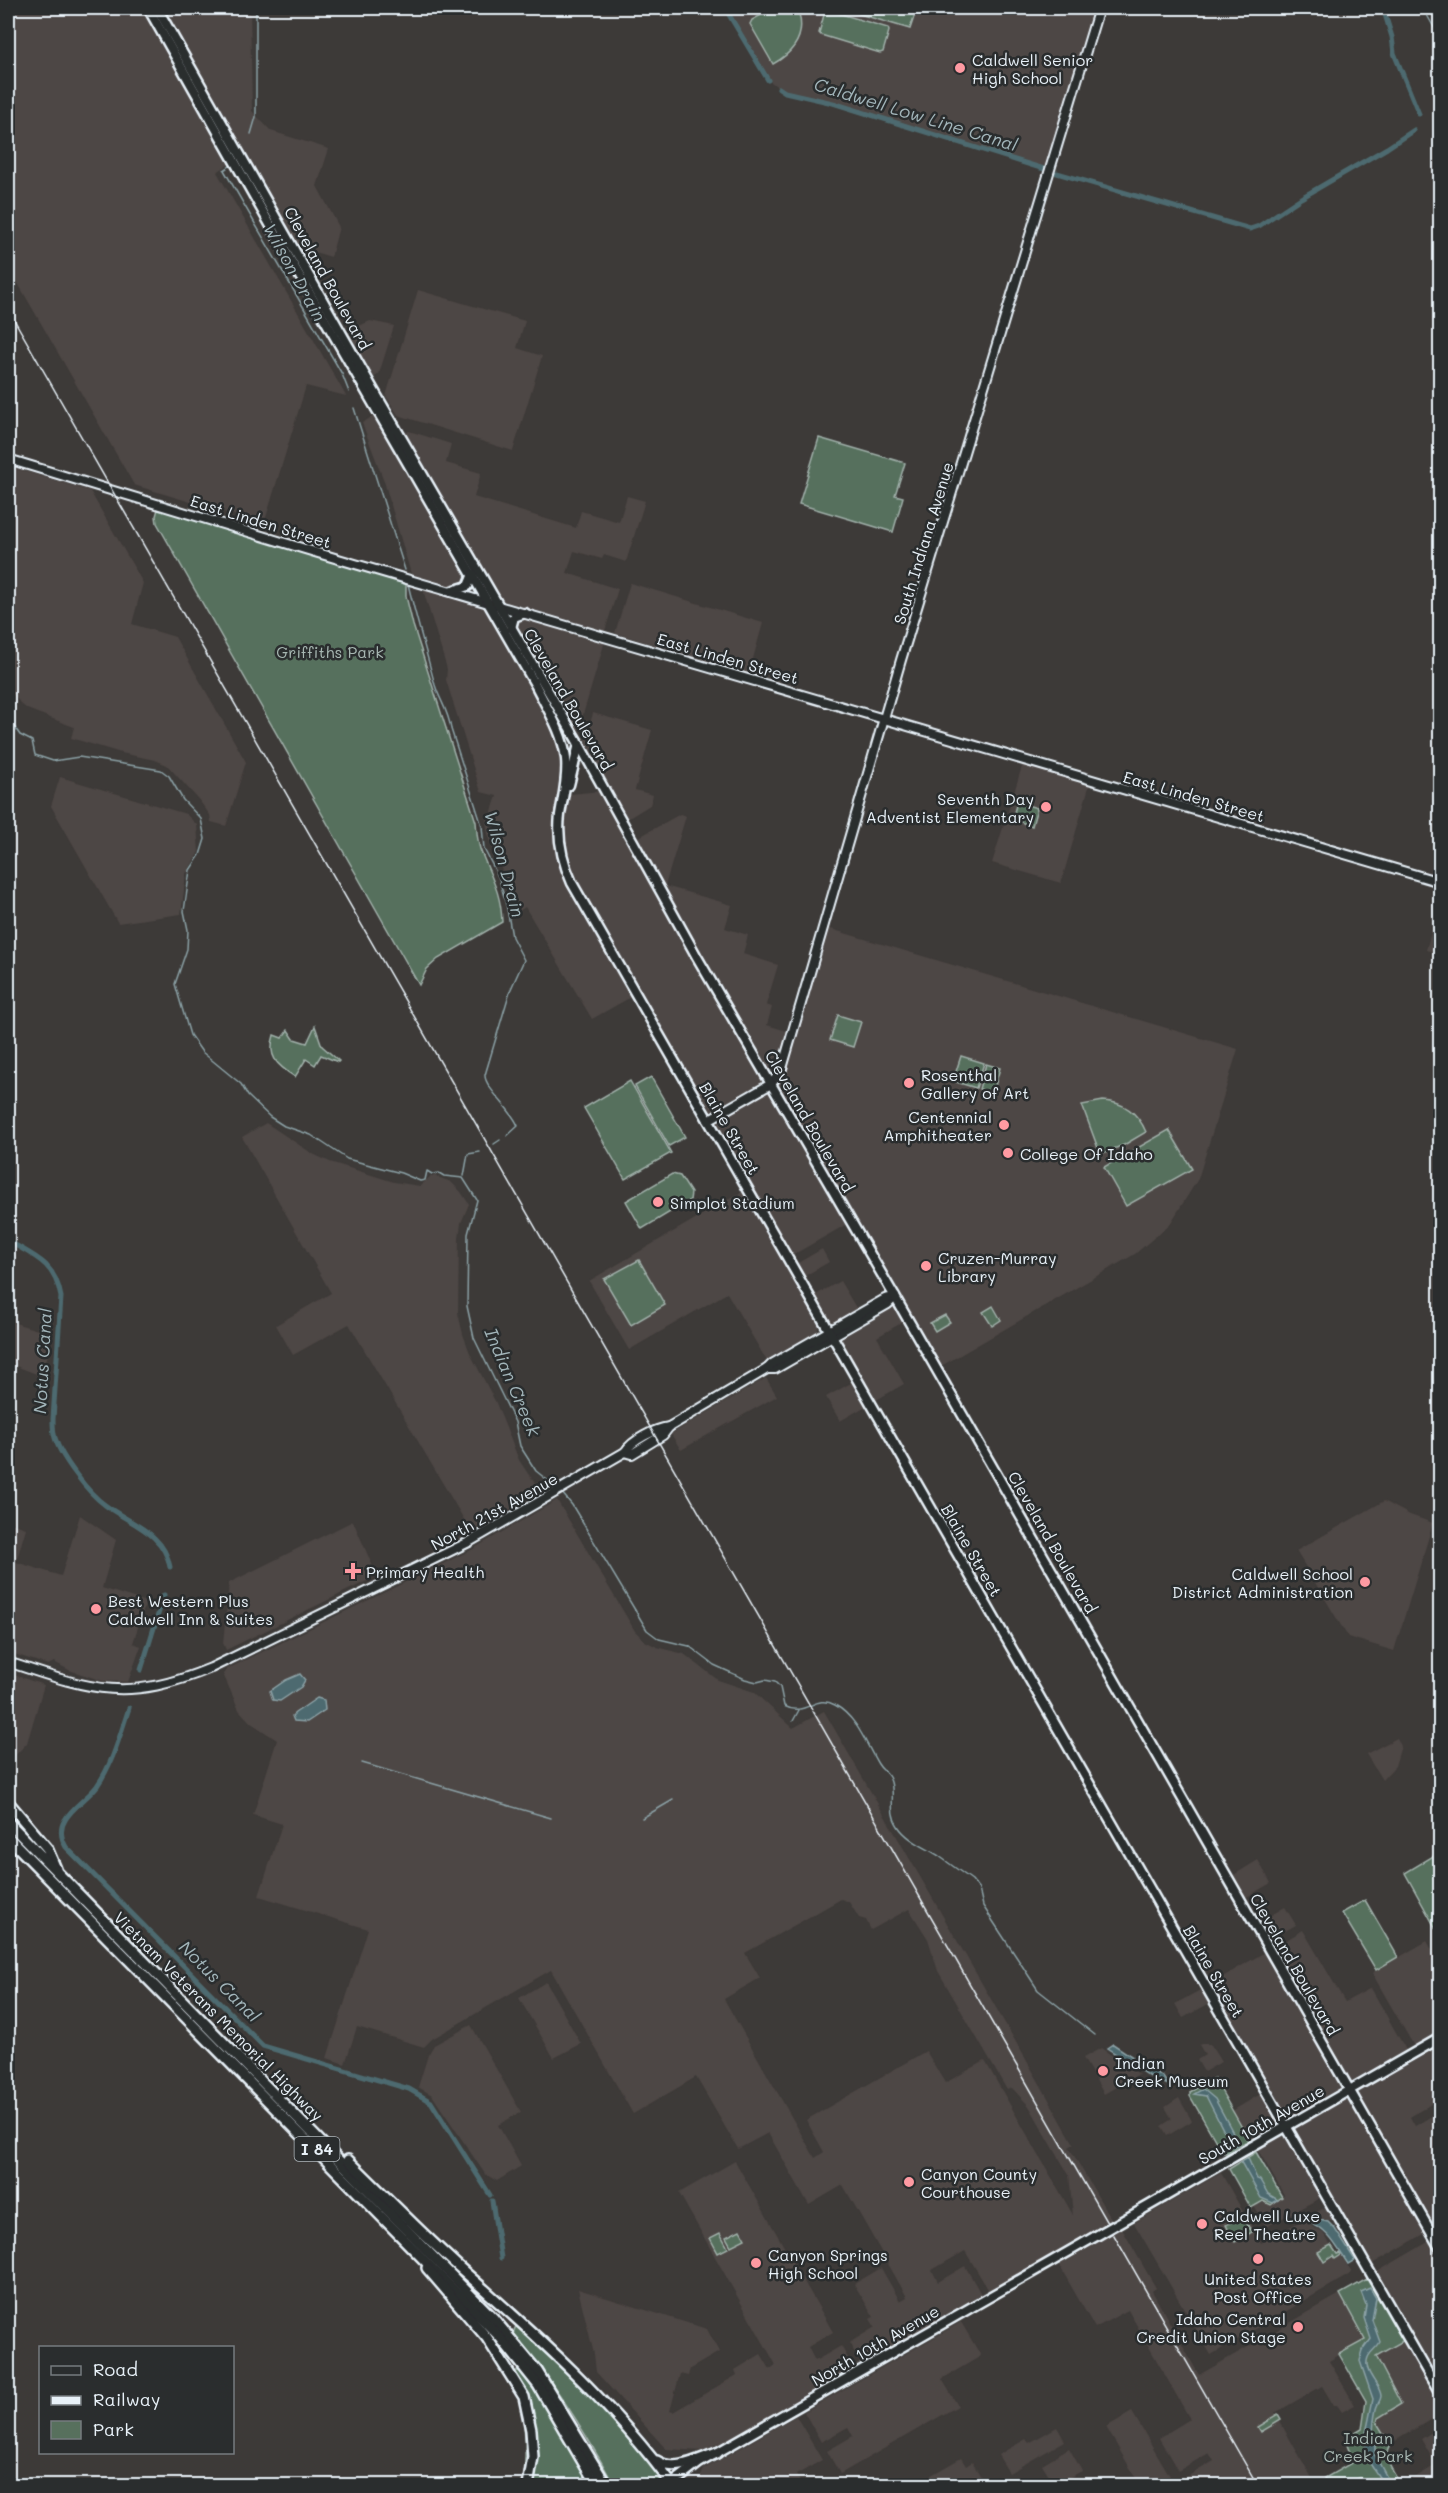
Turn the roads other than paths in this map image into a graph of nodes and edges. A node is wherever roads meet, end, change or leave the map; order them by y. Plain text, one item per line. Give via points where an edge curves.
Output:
1 (148, 8) edge
2 (157, 8) edge
3 (1099, 8) edge
4 (8, 459) edge
5 (473, 574) junction
6 (452, 591) junction
7 (492, 603) junction
8 (525, 613) junction
9 (511, 628) junction
10 (545, 702) joint
11 (884, 719) junction
12 (579, 744) junction
13 (590, 764) junction
14 (573, 768) junction
15 (565, 795) junction
16 (1440, 882) edge
17 (771, 1084) junction
18 (708, 1120) junction
19 (895, 1297) junction
20 (831, 1334) junction
21 (8, 1662) edge
22 (8, 1802) edge
23 (8, 1822) edge
24 (8, 1837) edge
25 (58, 1874) junction
26 (1440, 2038) edge
27 (259, 2077) junction
28 (1350, 2090) junction
29 (1287, 2126) junction
30 (401, 2236) junction
31 (1096, 2236) joint
32 (1440, 2248) edge
33 (1440, 2394) edge
34 (717, 2453) junction
35 (648, 2454) junction
36 (672, 2485) edge
37 (528, 2486) edge
38 (597, 2486) edge
39 (607, 2486) edge

1 - 5 main road, Cleveland Boulevard
2 - 7 main road, Cleveland Boulevard
3 - 11 main road, South Indiana Avenue
4 - 6 main road, East Linden Street
5 - 6 main road via 468,586
5 - 7 main road, Cleveland Boulevard
6 - 7 main road, East Linden Street
7 - 8 main road, East Linden Street
7 - 9 main road, Cleveland Boulevard
7 - 10 main road, Cleveland Boulevard
8 - 9 main road via 514,617
8 - 11 main road, East Linden Street
9 - 12 main road, Cleveland Boulevard
10 - 15 main road, Blaine Street via 564,745
11 - 16 main road, East Linden Street
11 - 17 main road, South Indiana Avenue via 781,1072
12 - 13 main road, Cleveland Boulevard
12 - 14 main road
13 - 14 main road via 579,763
13 - 17 main road, Cleveland Boulevard
14 - 15 main road
15 - 18 main road, Blaine Street via 559,838 568,875
17 - 18 main road
17 - 19 main road, Cleveland Boulevard
18 - 20 main road, Blaine Street
19 - 20 main road via 885,1299
19 - 28 main road, Cleveland Boulevard
20 - 21 main road, North 21st Avenue via 772,1364 632,1454 625,1452 469,1542 211,1668 172,1683 120,1690 74,1683
20 - 29 main road, Blaine Street
22 - 25 highway via 47,1848
23 - 25 highway, Vietnam Veterans Memorial Highway / I 84
24 - 30 highway, Vietnam Veterans Memorial Highway / I 84
25 - 27 highway, Vietnam Veterans Memorial Highway / I 84
26 - 28 main road, South 10th Avenue
27 - 35 highway via 441,2251 558,2356
27 - 39 highway, Vietnam Veterans Memorial Highway / I 84 via 516,2344 556,2398
28 - 29 main road, South 10th Avenue
28 - 32 main road, Cleveland Boulevard
29 - 31 main road, South 10th Avenue, bridge
29 - 33 main road, Blaine Street
30 - 37 highway via 487,2337 524,2397 533,2448
30 - 38 highway, Vietnam Veterans Memorial Highway / I 84 via 519,2359
31 - 34 main road, North 10th Avenue
34 - 35 highway via 672,2466
34 - 36 main road, North 10th Avenue
35 - 36 highway

